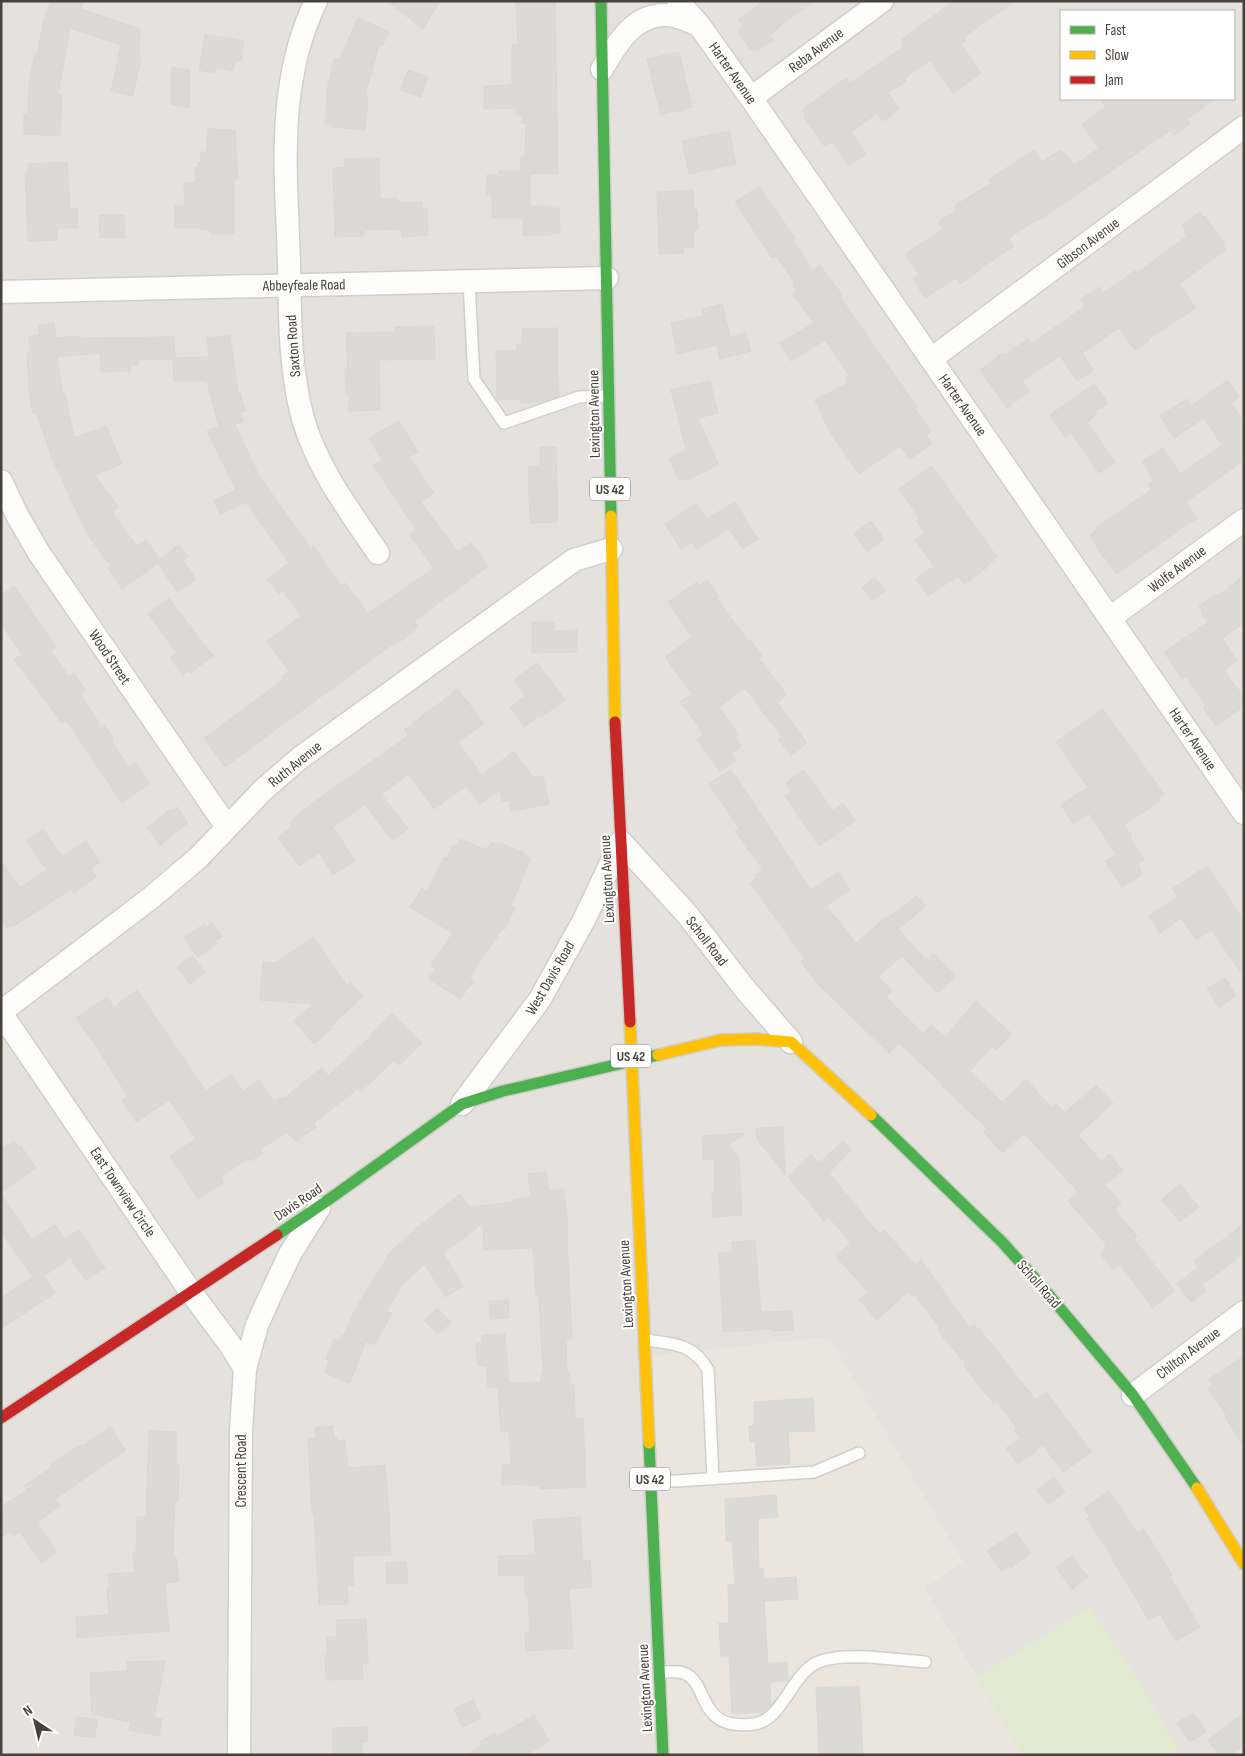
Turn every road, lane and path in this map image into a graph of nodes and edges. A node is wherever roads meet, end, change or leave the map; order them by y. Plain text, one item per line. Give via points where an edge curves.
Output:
1 (316, 1) edge
2 (601, 1) edge
3 (678, 1) edge
4 (882, 1) edge
5 (699, 25) junction
6 (602, 69) junction
7 (751, 98) junction
8 (1244, 126) edge
9 (607, 278) junction
10 (469, 281) junction
11 (289, 285) junction
12 (1, 292) edge
13 (932, 359) junction
14 (609, 396) junction
15 (1, 481) edge
16 (1244, 520) edge
17 (611, 549) junction
18 (378, 554) dead end
19 (1110, 618) junction
20 (1244, 813) edge
21 (227, 827) junction
22 (621, 842) junction
23 (1, 1013) edge
24 (790, 1042) junction
25 (632, 1060) junction
26 (462, 1104) junction
27 (321, 1205) junction
28 (190, 1291) junction
29 (1244, 1312) edge
30 (644, 1340) junction
31 (245, 1369) junction
32 (1133, 1395) junction
33 (1, 1418) edge
34 (859, 1453) dead end
35 (713, 1479) junction
36 (650, 1481) junction
37 (1244, 1564) edge
38 (925, 1662) dead end
39 (658, 1672) junction
40 (239, 1755) edge
41 (663, 1755) edge

1 - 11 street, Saxton Road via 298,52 285,124
2 - 6 main road, Lexington Avenue / US 42
3 - 5 street, Harter Avenue
4 - 7 street, Reba Avenue
5 - 6 street via 666,14 643,19 621,38
5 - 7 street, Harter Avenue
6 - 9 main road, Lexington Avenue / US 42
7 - 13 street, Harter Avenue
8 - 13 street, Gibson Avenue
9 - 10 street, Abbeyfeale Road
9 - 14 main road, Lexington Avenue / US 42
10 - 11 street, Abbeyfeale Road
10 - 14 lane via 474,380 504,424 579,397
11 - 12 street, Abbeyfeale Road
11 - 18 street, Saxton Road via 290,348 304,420 328,479
13 - 19 street, Harter Avenue
14 - 17 main road, Lexington Avenue / US 42
15 - 21 street, Wood Street via 39,553
16 - 19 street, Wolfe Avenue
17 - 21 street, Ruth Avenue via 574,560 553,574 300,758
17 - 22 main road, Lexington Avenue / US 42
19 - 20 street, Harter Avenue
21 - 23 street, Ruth Avenue via 198,858 152,897
22 - 24 street, Scholl Road via 686,913
22 - 25 main road, Lexington Avenue / US 42
22 - 26 street, West Davis Road via 584,920 540,999
23 - 28 street, East Townview Circle
24 - 25 main road via 747,1038 721,1040
24 - 32 main road, Scholl Road via 900,1142 1002,1242
25 - 26 main road, Davis Road
25 - 30 main road, Lexington Avenue / US 42
26 - 27 main road, Davis Road
27 - 28 main road, Davis Road
27 - 31 street, Crescent Road via 290,1254 272,1292 257,1325
28 - 31 street, East Townview Circle
28 - 33 main road, Davis Road
29 - 32 street, Chilton Avenue
30 - 35 lane via 671,1343 692,1350 708,1370
30 - 36 main road, Lexington Avenue / US 42
31 - 40 street, Crescent Road via 241,1430
32 - 37 main road, Scholl Road via 1208,1504
34 - 35 lane via 814,1472
35 - 36 lane
36 - 39 main road, Lexington Avenue / US 42
38 - 39 lane via 846,1657 819,1662 802,1673 768,1719 755,1724 731,1724 721,1720 709,1711 694,1681 684,1673
39 - 41 main road, Lexington Avenue / US 42

